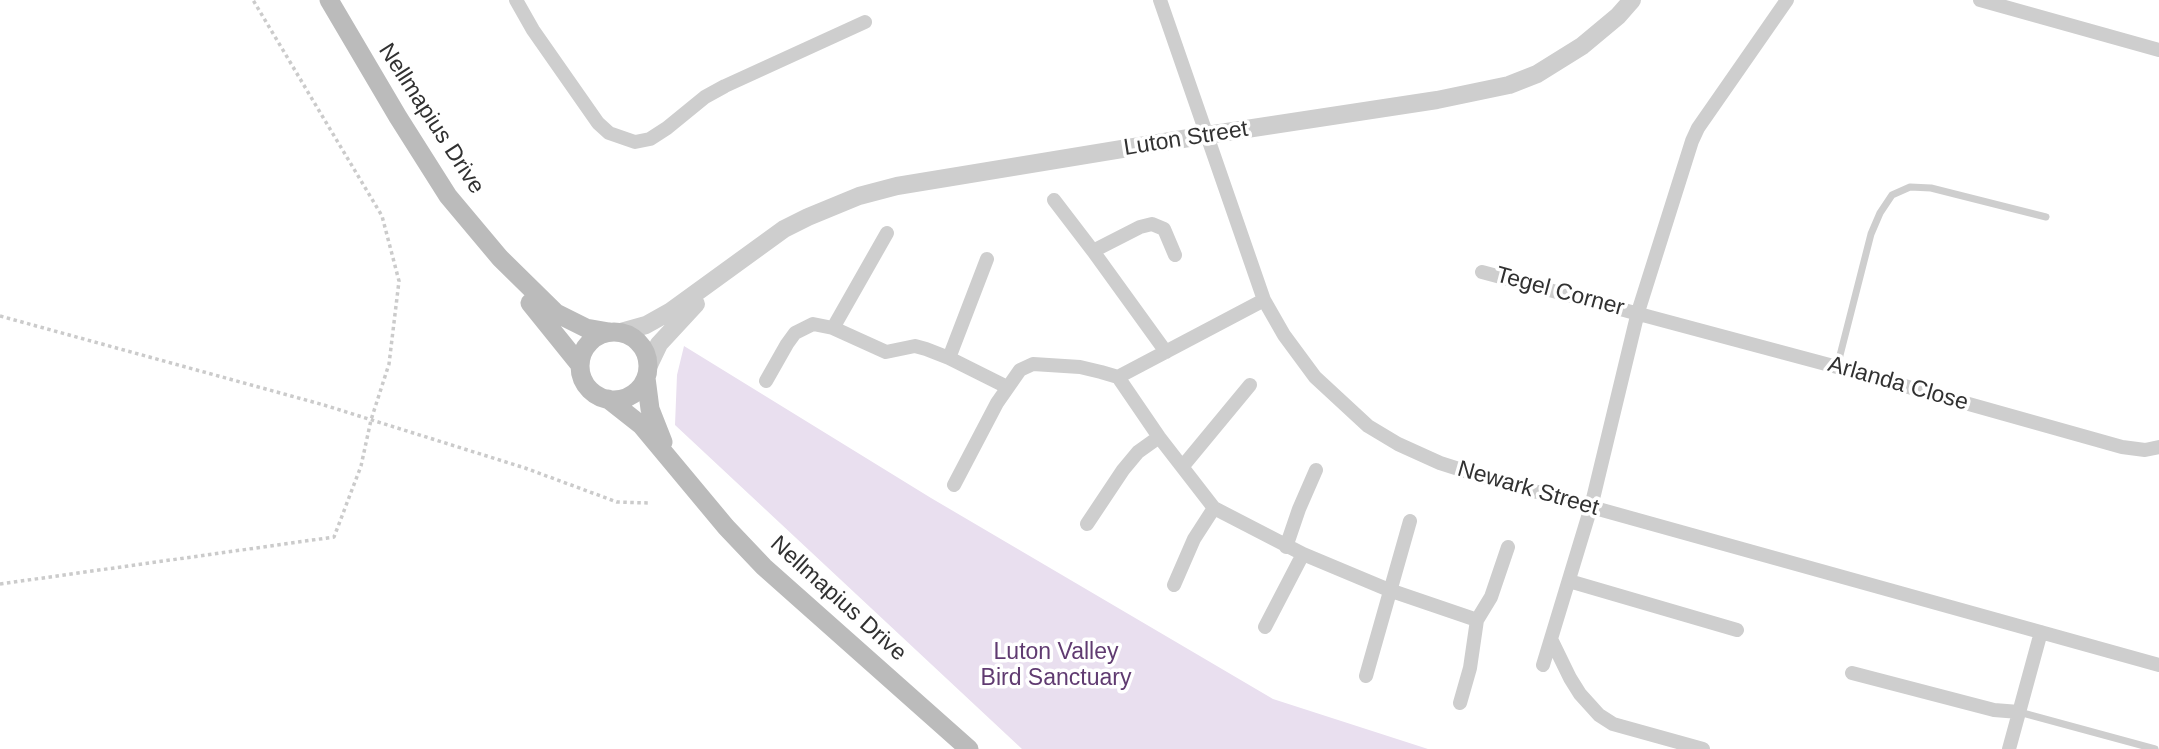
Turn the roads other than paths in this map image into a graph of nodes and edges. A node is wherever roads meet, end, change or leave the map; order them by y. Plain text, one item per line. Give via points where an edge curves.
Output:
1 (329, 0) edge
2 (516, 0) edge
3 (1160, 0) edge
4 (1632, 0) edge
5 (1787, 0) edge
6 (1980, 0) edge
7 (865, 22) dead end
8 (2159, 50) edge
9 (1207, 135) junction
10 (1054, 200) dead end
11 (2046, 217) dead end
12 (887, 233) dead end
13 (1093, 251) junction
14 (1175, 255) dead end
15 (499, 258) junction
16 (988, 259) dead end
17 (733, 267) junction
18 (1482, 272) dead end
19 (1264, 300) junction
20 (1638, 312) junction
21 (832, 328) junction
22 (615, 332) junction
23 (1166, 352) junction
24 (949, 358) junction
25 (580, 365) junction
26 (1837, 366) junction
27 (647, 372) junction
28 (1118, 377) junction
29 (766, 381) dead end
30 (1250, 384) dead end
31 (1007, 387) junction
32 (607, 399) junction
33 (1159, 437) junction
34 (2159, 447) edge
35 (1183, 466) junction
36 (1316, 470) dead end
37 (682, 477) junction
38 (954, 485) dead end
39 (1591, 507) junction
40 (1214, 508) junction
41 (1409, 521) dead end
42 (1087, 524) dead end
43 (1286, 547) junction
44 (1507, 547) dead end
45 (1303, 554) junction
46 (1569, 581) junction
47 (1174, 584) dead end
48 (1389, 590) junction
49 (1476, 620) junction
50 (1265, 627) dead end
51 (1737, 630) dead end
52 (2041, 632) junction
53 (1551, 639) junction
54 (1544, 665) dead end
55 (2159, 665) edge
56 (1852, 673) dead end
57 (1366, 676) dead end
58 (1460, 703) dead end
59 (2019, 712) junction
60 (969, 749) edge
61 (1703, 749) edge
62 (2009, 749) edge
63 (2155, 749) edge

1 - 15 main road, Nellmapius Drive via 448,196
2 - 7 street via 598,123 609,133 635,142 650,139 715,92
3 - 9 street, Newark Street
4 - 9 street, Luton Street via 1582,46 1509,85
5 - 20 street via 1698,128
6 - 8 street
9 - 17 street, Luton Street via 859,196 784,229
9 - 19 street, Newark Street
10 - 13 street
11 - 26 lane via 1931,188 1910,187 1892,195 1871,234
12 - 21 street
13 - 14 street via 1152,224 1164,229
13 - 23 street
15 - 22 main road, Nellmapius Drive via 556,313 586,328
15 - 25 main road, Nellmapius Drive
16 - 24 street
17 - 22 street, Luton Street via 646,325
17 - 27 street, Luton Street via 660,344
18 - 20 street, Tegel Corner
19 - 23 street
19 - 39 street, Newark Street via 1315,377 1368,426 1440,463
20 - 26 street, Arlanda Close
20 - 39 street
21 - 24 street via 880,350 894,352 915,346
21 - 29 street via 809,324 795,333
22 - 25 main road via 589,343
22 - 27 main road via 641,344
23 - 28 street
24 - 31 street
25 - 32 main road via 588,387
26 - 34 street, Arlanda Close via 2122,447
27 - 32 main road via 640,388 630,396
27 - 37 main road, Nellmapius Drive via 654,422
28 - 31 street via 1080,367 1033,364 1020,370
28 - 33 street
30 - 35 street
31 - 38 street
32 - 37 main road, Nellmapius Drive via 641,425
33 - 35 street
33 - 42 street via 1123,470
35 - 40 street
36 - 43 street
37 - 60 main road, Nellmapius Drive via 764,567
39 - 46 street
39 - 52 street, Newark Street
40 - 43 street
40 - 47 street
41 - 48 street
43 - 45 street
44 - 49 street via 1491,597
45 - 48 street
45 - 50 street
46 - 51 street
46 - 53 street
48 - 49 street
48 - 57 street
49 - 58 street
52 - 55 street, Newark Street
52 - 59 street
53 - 54 street
53 - 61 street via 1575,686 1599,715 1613,724
56 - 59 street via 1994,710
59 - 62 street
59 - 63 lane

